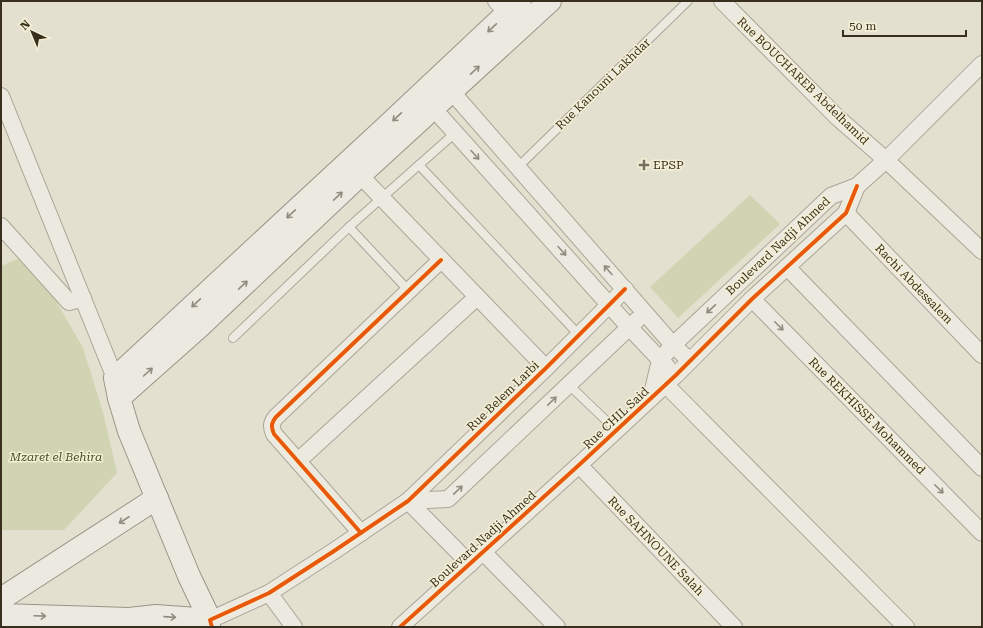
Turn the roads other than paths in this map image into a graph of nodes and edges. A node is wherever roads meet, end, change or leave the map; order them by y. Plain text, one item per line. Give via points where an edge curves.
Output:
1 (550, 1) edge
2 (688, 1) edge
3 (722, 1) edge
4 (508, 5) edge
5 (982, 64) edge
6 (446, 84) junction
7 (1, 96) edge
8 (426, 102) junction
9 (455, 133) junction
10 (886, 160) junction
11 (419, 165) junction
12 (518, 167) junction
13 (354, 169) junction
14 (857, 186) junction
15 (382, 198) junction
16 (846, 213) junction
17 (1, 226) edge
18 (349, 228) junction
19 (982, 251) edge
20 (441, 260) junction
21 (786, 267) junction
22 (625, 290) junction
23 (409, 291) junction
24 (477, 297) junction
25 (83, 298) junction
26 (752, 299) junction
27 (610, 305) junction
28 (645, 313) junction
29 (629, 327) junction
30 (579, 335) junction
31 (234, 338) dead end
32 (673, 345) junction
33 (982, 355) edge
34 (690, 361) junction
35 (546, 368) junction
36 (665, 374) junction
37 (115, 378) junction
38 (569, 385) junction
39 (119, 398) junction
40 (651, 398) joint
41 (616, 430) junction
42 (298, 461) junction
43 (579, 465) junction
44 (982, 468) edge
45 (157, 498) junction
46 (408, 501) junction
47 (361, 533) junction
48 (982, 533) edge
49 (483, 552) junction
50 (470, 564) junction
51 (270, 593) junction
52 (1, 599) edge
53 (1, 615) edge
54 (211, 624) edge
55 (406, 625) edge
56 (903, 626) edge
57 (294, 627) edge
58 (557, 627) edge
59 (734, 627) edge

6 -> 1 main road
2 - 12 lane, Rue Kanouni Lakhdar
3 - 10 street, Rue BOUCHAREB Abdelhamid via 838,118
4 -> 6 main road
5 - 10 street, Boulevard Nadji Ahmed
6 - 8 main road
6 - 12 street
7 - 25 street
8 - 9 street, Rue CHIL Said
8 - 13 main road
9 - 11 lane
9 -> 27 street, Rue CHIL Said
10 - 14 street, Boulevard Nadji Ahmed
10 - 19 street, Rue BOUCHAREB Abdelhamid
11 - 15 lane
11 - 30 lane
22 -> 12 street
13 - 15 street
13 -> 37 main road
39 -> 13 main road via 199,326
14 - 16 street
14 -> 32 street, Boulevard Nadji Ahmed via 831,196
15 - 18 lane
15 - 20 street
16 - 21 street
16 - 33 street, Rachi Abdessalem
17 - 25 street via 69,302
18 - 23 lane
18 - 31 lane
20 - 23 street
20 - 24 street
21 - 26 street
21 - 44 street
22 - 27 street, Rue Belem Larbi
22 - 28 street
23 - 42 street via 272,422 274,434
24 - 35 street
24 - 42 street
25 - 37 street
26 - 34 street
26 -> 48 street, Rue REKHISSE Mohammed
27 - 29 street, Rue CHIL Said
27 - 30 street, Rue Belem Larbi
28 - 29 street
28 - 32 street
29 - 36 street, Rue CHIL Said
29 - 38 street
30 - 35 street, Rue Belem Larbi
32 - 34 street
32 - 36 street, Boulevard Nadji Ahmed
34 - 36 street
35 - 46 street, Rue Belem Larbi
36 - 40 street, Boulevard Nadji Ahmed
36 - 56 street, Rue CHIL Said
37 - 39 main road
38 - 41 lane
46 -> 38 street via 448,500
39 - 45 main road via 129,432
40 - 41 street, Rue CHIL Said
41 - 43 street, Rue CHIL Said
42 - 47 street
43 - 49 street, Boulevard Nadji Ahmed
43 - 59 street, Rue SAHNOUNE Salah
45 -> 52 main road
45 - 54 main road
46 - 47 street, Rue Belem Larbi
46 - 50 street
47 - 51 street, Rue Belem Larbi
49 - 50 street, Boulevard Nadji Ahmed
49 - 58 street
50 - 55 street, Boulevard Nadji Ahmed
51 - 54 street, Rue Belem Larbi
51 - 57 street
53 -> 54 main road via 129,619 156,616

